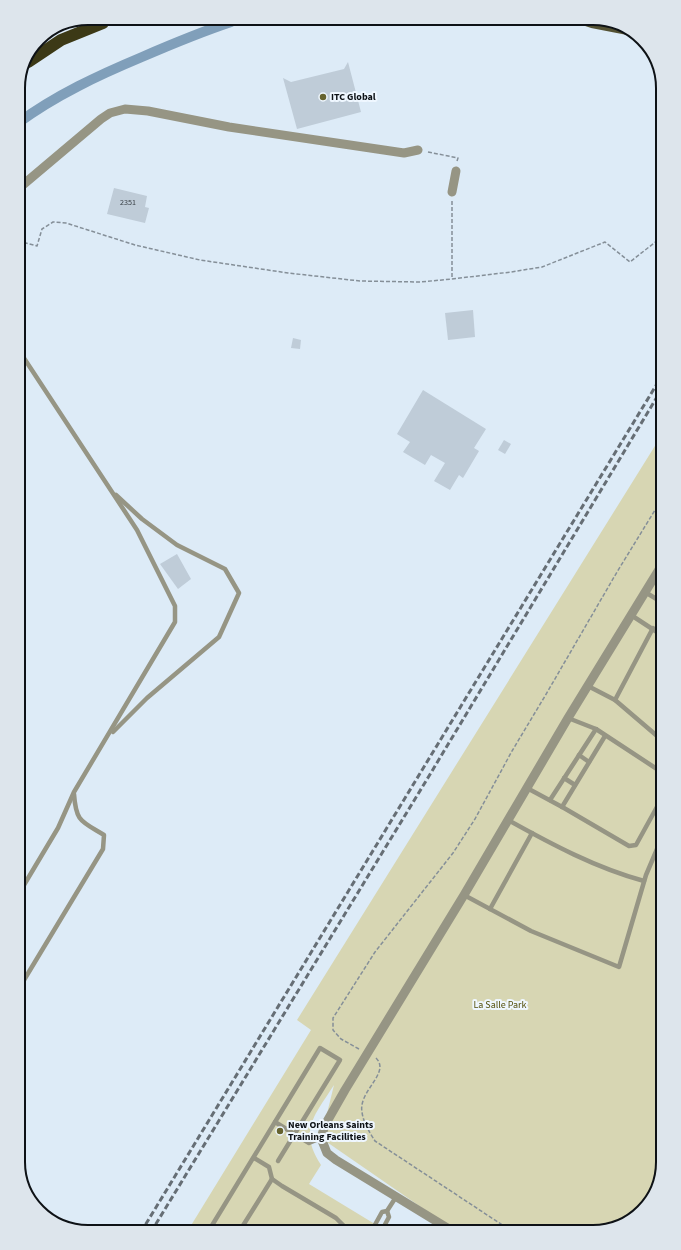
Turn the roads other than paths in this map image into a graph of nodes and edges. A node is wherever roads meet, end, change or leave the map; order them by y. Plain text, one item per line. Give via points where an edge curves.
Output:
1 (98, 25) edge
2 (33, 59) edge
3 (418, 150) road end
4 (456, 171) road end
5 (25, 183) edge
6 (452, 192) road end
7 (25, 360) edge
8 (111, 491) junction
9 (656, 574) edge
10 (645, 592) junction
11 (656, 599) edge
12 (631, 615) junction
13 (653, 628) junction
14 (656, 630) edge
15 (588, 686) junction
16 (615, 700) junction
17 (568, 718) junction
18 (596, 729) junction
19 (656, 735) edge
20 (108, 736) junction
21 (605, 736) junction
22 (579, 755) junction
23 (589, 762) junction
24 (656, 769) edge
25 (564, 778) junction
26 (575, 785) junction
27 (527, 788) junction
28 (74, 792) junction
29 (550, 800) junction
30 (562, 807) junction
31 (656, 809) edge
32 (508, 820) junction
33 (532, 833) junction
34 (656, 853) edge
35 (644, 881) junction
36 (25, 883) edge
37 (464, 894) junction
38 (490, 909) junction
39 (25, 978) edge
40 (275, 1122) junction
41 (294, 1134) junction
42 (322, 1138) junction
43 (254, 1158) junction
44 (278, 1161) dead end
45 (272, 1179) junction
46 (396, 1197) junction
47 (387, 1211) junction
48 (212, 1225) edge
49 (243, 1225) edge
50 (341, 1225) edge
51 (374, 1225) edge
52 (385, 1225) edge
53 (442, 1225) edge

1 - 2 highway via 61,40
3 - 5 street via 404,153 125,109 110,113 101,119
4 - 6 street
7 - 8 lane
8 - 20 lane via 137,530 175,606 175,622
8 - 20 lane via 142,519 177,545 225,569 239,593 219,636 147,698
9 - 10 street
10 - 11 lane
10 - 12 street
12 - 13 lane
12 - 15 street
13 - 14 lane
13 - 16 lane
15 - 16 lane
15 - 17 street
16 - 19 lane
17 - 18 lane
17 - 27 street
18 - 21 lane
18 - 22 lane
20 - 28 lane
21 - 23 lane
21 - 24 lane
22 - 23 lane
22 - 25 lane
23 - 26 lane
25 - 26 lane
25 - 29 lane
26 - 30 lane
27 - 29 lane
27 - 32 street
28 - 36 lane via 58,828
28 - 39 lane via 75,809 82,823 104,835 103,849
29 - 30 lane
30 - 31 lane via 629,846 636,845
32 - 33 lane
32 - 37 street
33 - 35 lane via 601,867
33 - 38 lane
34 - 35 lane
35 - 38 lane via 619,967 532,931
37 - 38 lane
37 - 42 street via 345,1090 325,1125
40 - 41 lane
40 - 41 lane via 320,1048 340,1060
40 - 43 lane
41 - 42 lane via 309,1143
41 - 44 lane
42 - 46 street via 327,1153
43 - 45 lane via 269,1167
43 - 48 lane
45 - 49 lane
45 - 50 lane via 336,1218
46 - 47 lane
46 - 53 street
47 - 51 lane via 382,1212
47 - 52 lane via 389,1217

